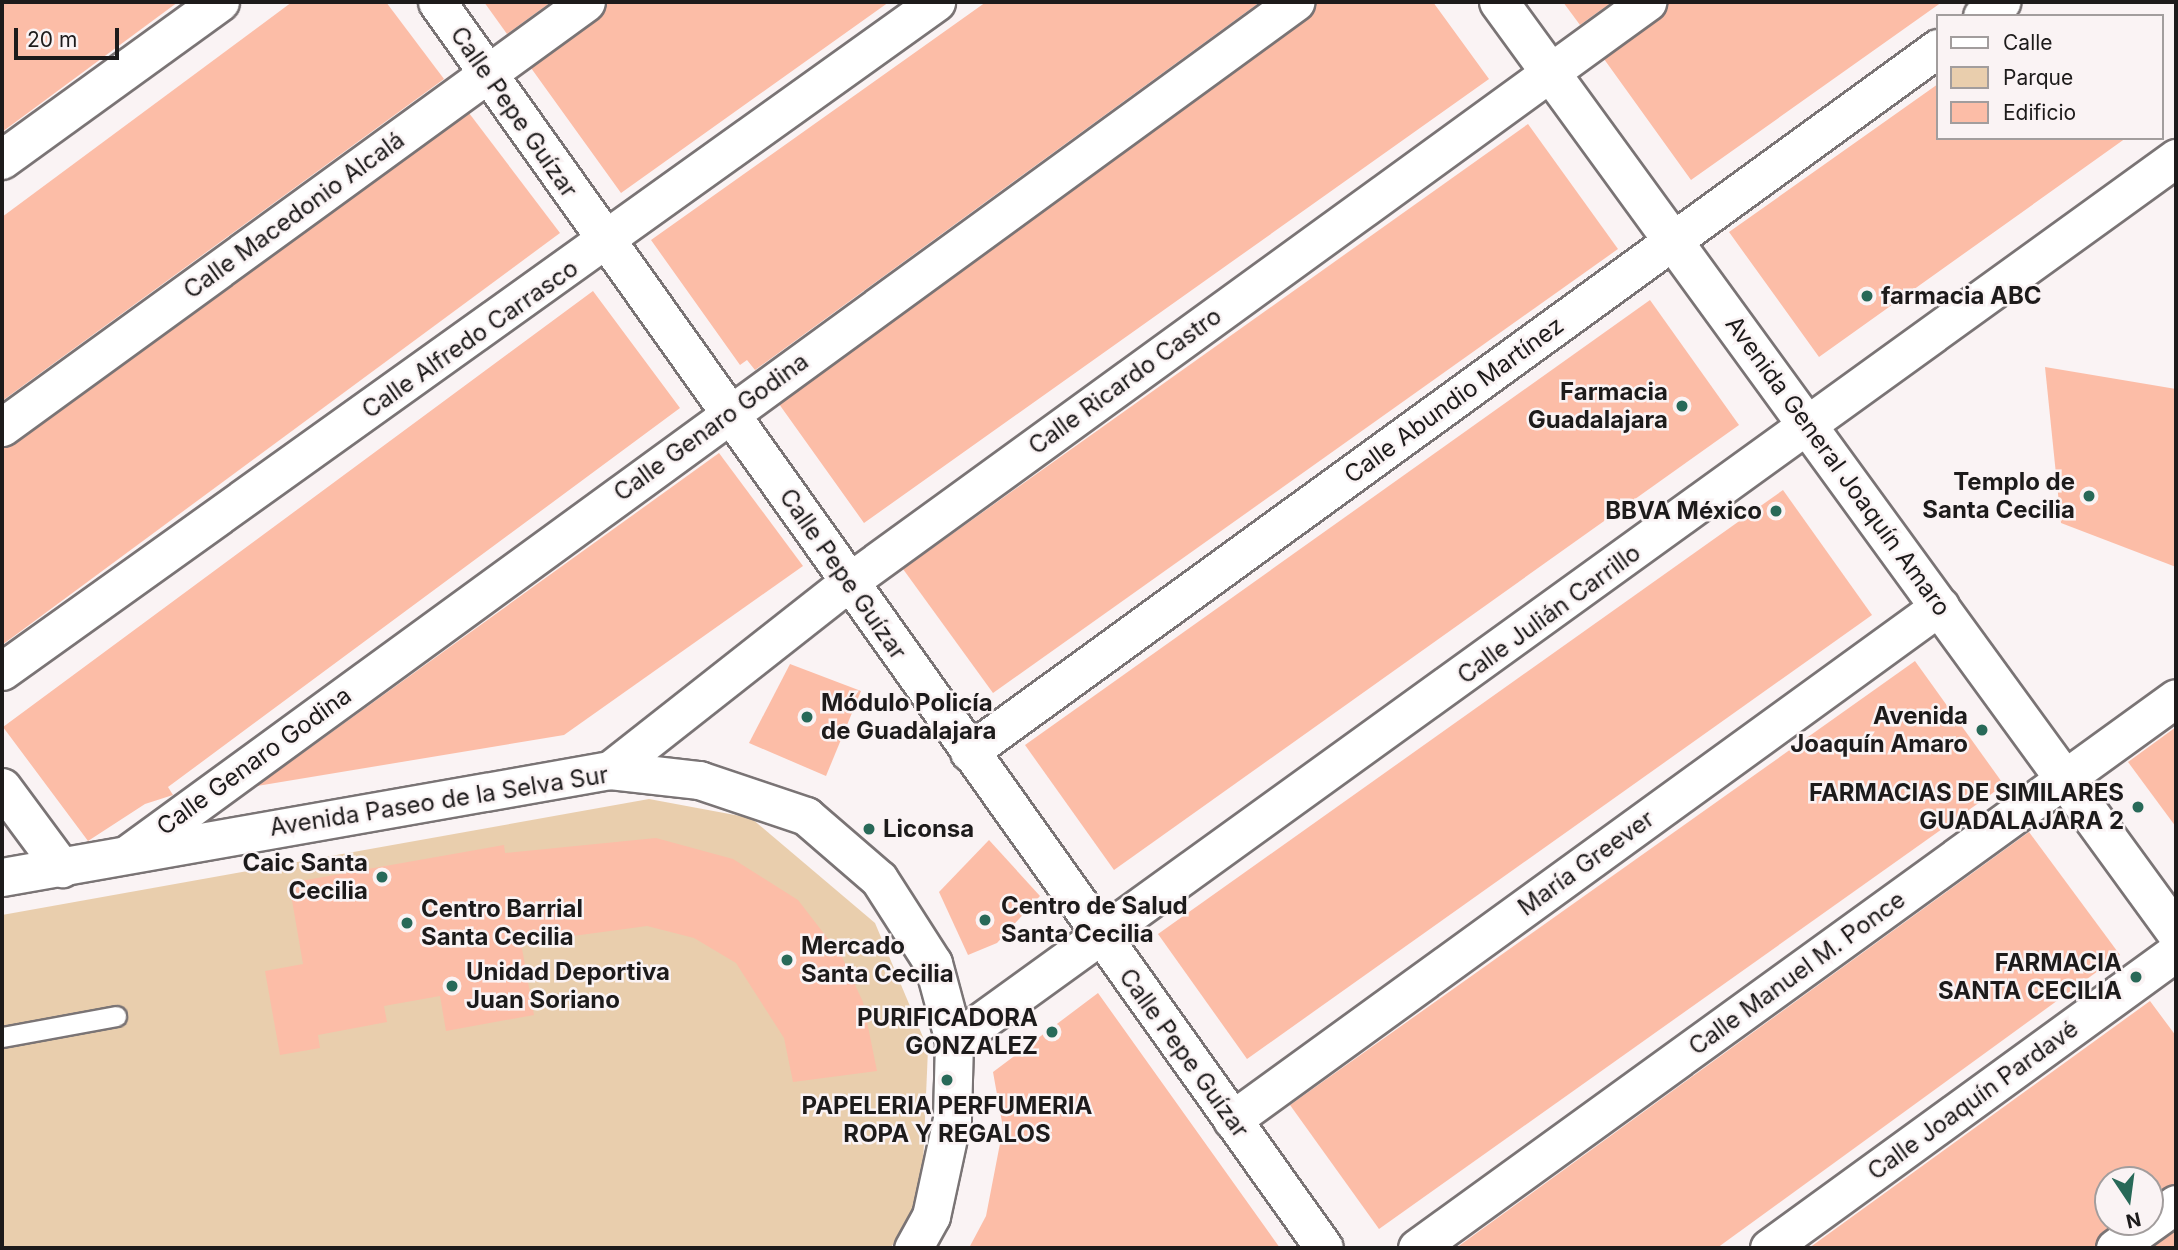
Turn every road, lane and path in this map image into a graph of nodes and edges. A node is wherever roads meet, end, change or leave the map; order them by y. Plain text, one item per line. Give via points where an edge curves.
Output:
1 (220, 2) edge
2 (437, 2) edge
3 (586, 2) edge
4 (936, 2) edge
5 (1295, 2) edge
6 (1499, 2) edge
7 (1647, 2) edge
8 (2001, 2) edge
9 (1985, 14) edge
10 (1937, 49) edge
11 (1550, 72) junction
12 (486, 74) junction
13 (2176, 158) edge
14 (2, 160) edge
15 (1673, 240) junction
16 (606, 242) junction
17 (729, 414) junction
18 (1808, 425) junction
19 (2, 427) edge
20 (849, 582) junction
21 (1940, 606) junction
22 (2, 671) edge
23 (2176, 698) edge
24 (969, 752) junction
25 (610, 770) junction
26 (2065, 778) junction
27 (2, 787) edge
28 (129, 853) junction
29 (62, 867) junction
30 (2, 877) edge
31 (2176, 932) edge
32 (1102, 939) junction
33 (2176, 952) edge
34 (116, 1016) dead end
35 (2, 1037) edge
36 (954, 1041) junction
37 (1232, 1120) junction
38 (2176, 1204) edge
39 (913, 1248) edge
40 (1324, 1248) edge
41 (1417, 1248) edge
42 (1769, 1248) edge
43 (2115, 1248) edge

1 - 14 street
2 - 12 street, Calle Pepe Guízar
3 - 12 street, Calle Macedonio Alcalá
4 - 16 street, Calle Alfredo Carrasco
5 - 17 street, Calle Genaro Godina
6 - 11 street, Avenida General Joaquín Amaro
7 - 11 street, Calle Ricardo Castro
8 - 9 street
10 - 15 street, Calle Abundio Martínez
11 - 15 street, Avenida General Joaquín Amaro
11 - 20 street, Calle Ricardo Castro
12 - 16 street, Calle Pepe Guízar
12 - 19 street, Calle Macedonio Alcalá
13 - 18 street, Calle Julián Carrillo
15 - 18 street, Avenida General Joaquín Amaro
15 - 24 street, Calle Abundio Martínez
16 - 17 street, Calle Pepe Guízar
16 - 22 street, Calle Alfredo Carrasco
17 - 20 street, Calle Pepe Guízar
17 - 28 street, Calle Genaro Godina
18 - 21 street, Avenida General Joaquín Amaro
18 - 32 street, Calle Julián Carrillo
20 - 24 street, Calle Pepe Guízar
20 - 25 street, Calle Ricardo Castro
21 - 26 street, Avenida General Joaquín Amaro
21 - 37 street, María Greever
23 - 26 street, Calle Manuel M. Ponce
24 - 32 street, Calle Pepe Guízar
25 - 28 street, Avenida Paseo de la Selva Sur
25 - 36 street, Avenida Paseo de la Selva Sur via 699,780 806,816 857,853 933,963
26 - 31 street, Avenida General Joaquín Amaro
26 - 41 street, Calle Manuel M. Ponce
27 - 29 street
28 - 29 street, Avenida Paseo de la Selva Sur
29 - 30 street, Avenida Paseo de la Selva Sur
32 - 36 street, Calle Julián Carrillo
32 - 37 street, Calle Pepe Guízar
33 - 42 street, Calle Joaquín Pardavé
34 - 35 lane
36 - 39 street, Avenida Paseo de la Selva Sur via 952,1119 931,1216
37 - 40 street, Calle Pepe Guízar
38 - 43 street

